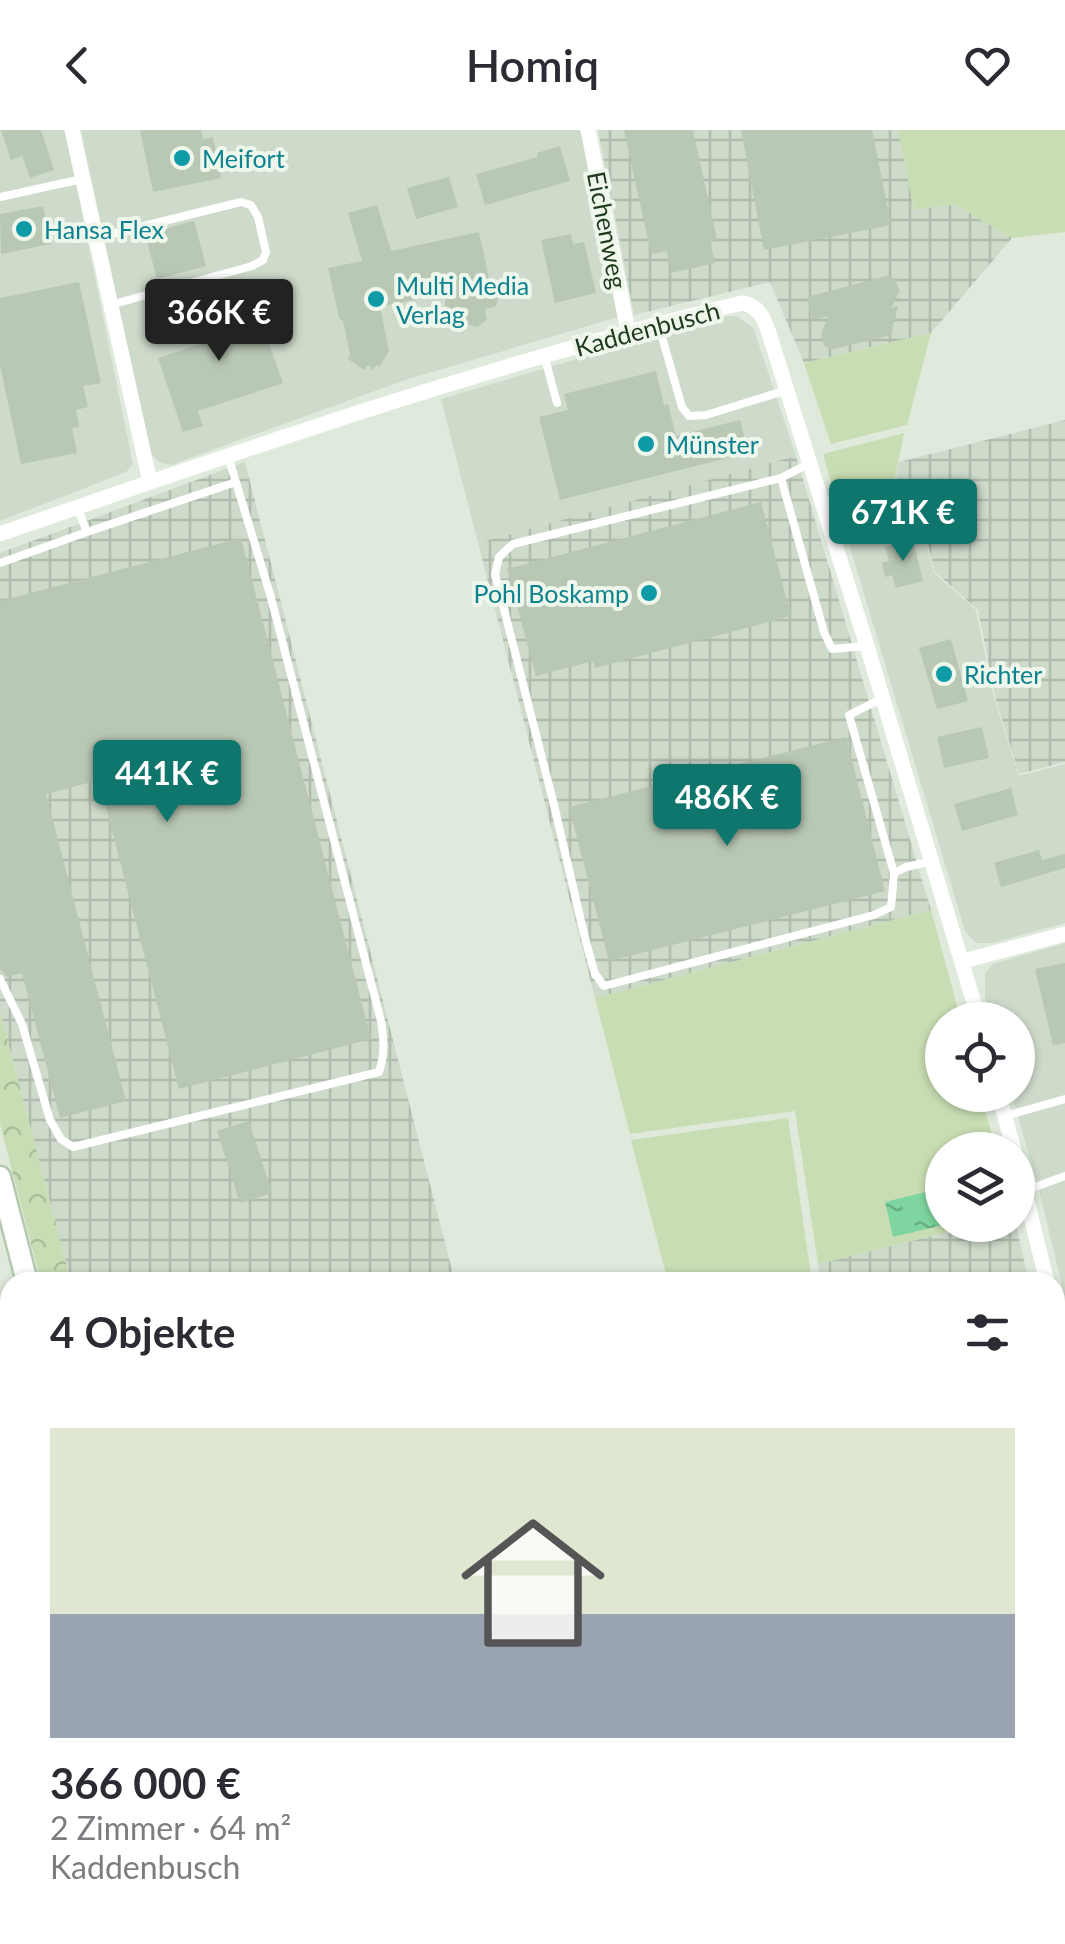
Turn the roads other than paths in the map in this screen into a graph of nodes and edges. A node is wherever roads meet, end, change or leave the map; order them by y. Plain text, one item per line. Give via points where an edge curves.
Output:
1 (72, 130) edge
2 (588, 130) edge
3 (82, 179) junction
4 (0, 197) edge
5 (95, 238) junction
6 (110, 305) junction
7 (658, 323) junction
8 (628, 330) junction
9 (544, 355) junction
10 (787, 390) junction
11 (557, 403) dead end
12 (228, 456) junction
13 (810, 463) junction
14 (781, 478) junction
15 (150, 482) junction
16 (236, 482) junction
17 (78, 507) junction
18 (87, 532) junction
19 (0, 534) edge
20 (0, 563) edge
21 (868, 646) junction
22 (883, 698) junction
23 (933, 861) junction
24 (894, 872) junction
25 (1065, 934) edge
26 (963, 962) junction
27 (0, 979) edge
28 (974, 1002) edge
29 (1065, 1099) edge
30 (1003, 1112) edge
31 (1004, 1116) junction
32 (1009, 1132) edge
33 (1065, 1176) edge
34 (0, 1177) edge
35 (1035, 1186) edge
36 (1035, 1241) edge
37 (24, 1272) edge
38 (1042, 1272) edge

1 - 3 street
2 - 8 street, Eichenweg
3 - 4 lane
3 - 5 street
5 - 6 street
5 - 6 lane via 241,202 258,217 266,252 252,266
6 - 15 street
7 - 8 street, Kaddenbusch
7 - 10 street, Kaddenbusch via 751,305 764,317
7 - 10 lane via 689,416
8 - 9 street, Kaddenbusch
9 - 11 lane
9 - 12 street, Kaddenbusch
10 - 13 street, Kaddenbusch
12 - 15 street, Kaddenbusch
12 - 16 lane
13 - 14 lane
13 - 21 street, Kaddenbusch
14 - 21 lane via 832,649
14 - 24 lane via 514,544 500,557 495,574 595,974 604,986 874,915 892,907
15 - 17 street, Kaddenbusch
16 - 18 lane
16 - 27 lane via 381,1021 378,1072 74,1147 50,1120 22,1024
17 - 18 lane
17 - 19 street, Kaddenbusch
18 - 20 lane
21 - 22 street, Kaddenbusch
22 - 23 street, Kaddenbusch
22 - 24 lane via 849,715
23 - 24 lane
23 - 26 street, Kaddenbusch
25 - 26 street
26 - 28 street, Kaddenbusch
29 - 31 lane
30 - 31 street
31 - 32 street
33 - 35 lane
34 - 37 main road
36 - 38 street

